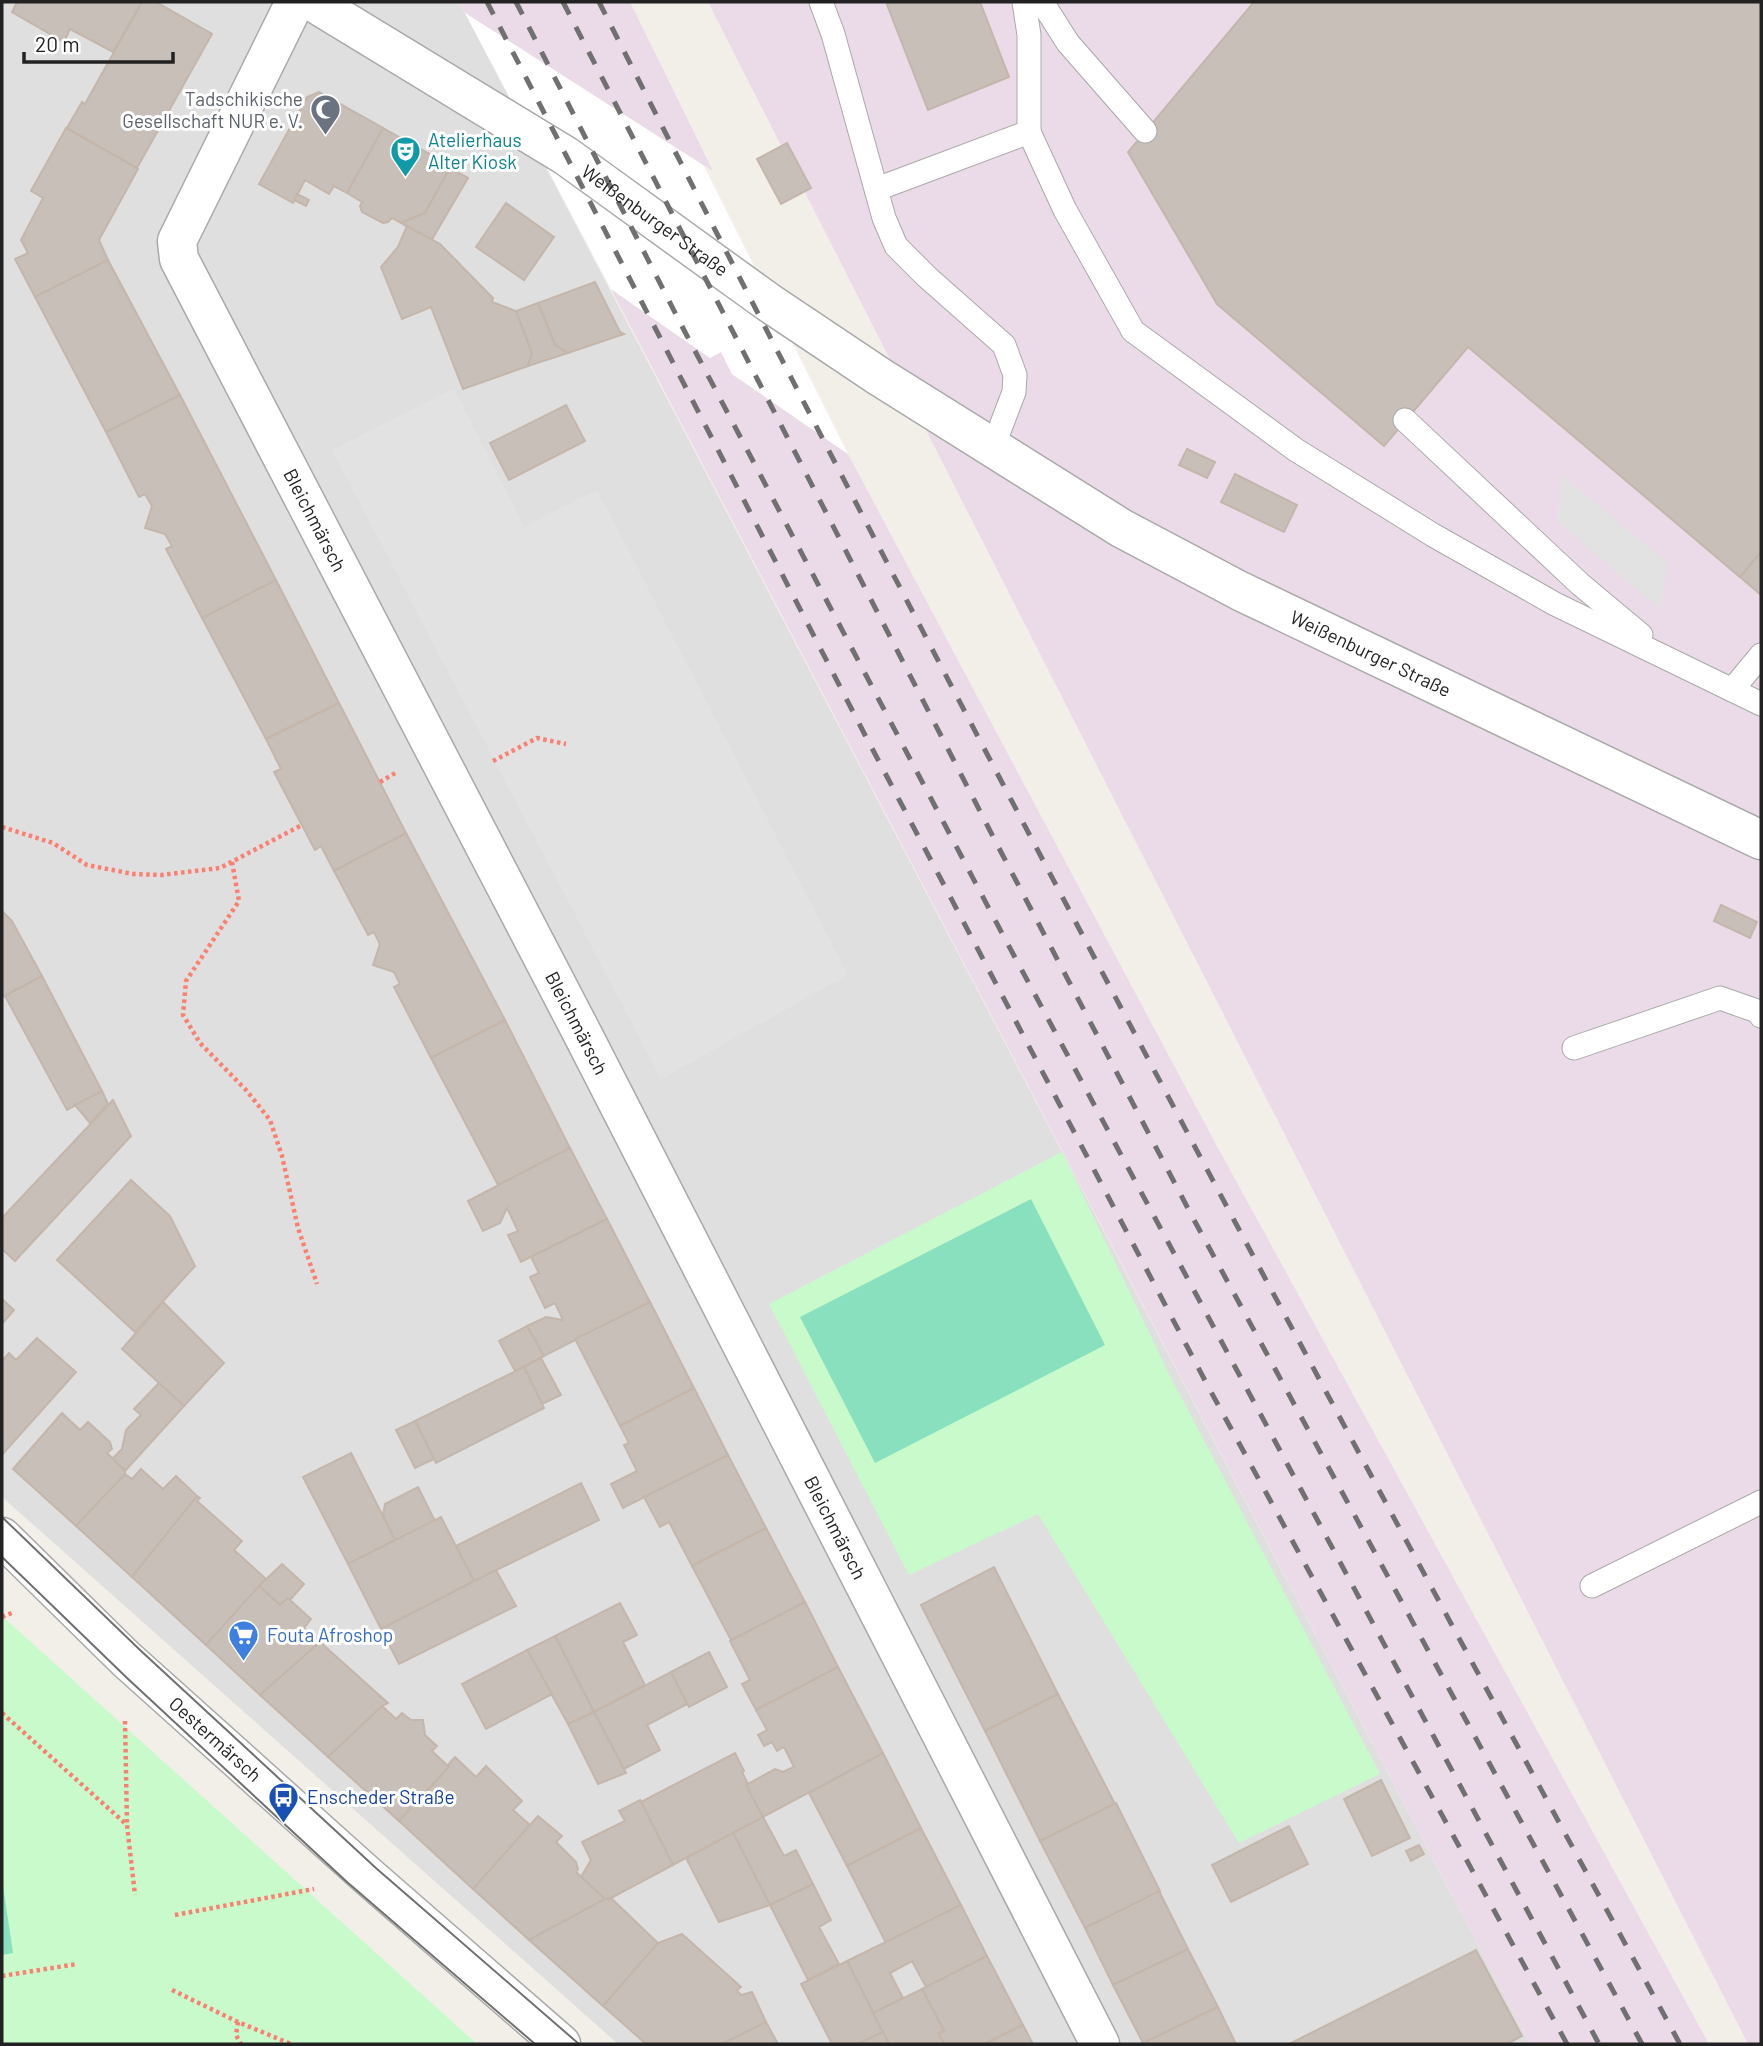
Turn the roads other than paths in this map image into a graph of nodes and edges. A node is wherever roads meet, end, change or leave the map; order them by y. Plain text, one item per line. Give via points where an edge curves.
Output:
1 (295, 2) edge
2 (313, 2) edge
3 (821, 2) edge
4 (1024, 2) edge
5 (1042, 2) edge
6 (1145, 131) dead end
7 (1029, 132) junction
8 (877, 189) junction
9 (1405, 420) dead end
10 (993, 447) junction
11 (1761, 655) edge
12 (1667, 658) junction
13 (1732, 690) junction
14 (1761, 704) edge
15 (1761, 840) edge
16 (1761, 1016) edge
17 (1574, 1048) dead end
18 (1761, 1502) edge
19 (2, 1536) edge
20 (1592, 1586) dead end
21 (561, 2044) edge
22 (1100, 2044) edge

1 - 22 street, Bleichmärsch via 177,241 179,259
2 - 10 street, Weißenburger Straße via 566,156 768,302
3 - 8 lane
4 - 7 lane via 1029,35
5 - 6 lane via 1068,43
7 - 8 lane
7 - 12 lane via 1065,210 1133,331 1296,450 1421,528 1555,604
8 - 10 lane via 896,246 1004,345 1015,375 1014,392
9 - 12 lane via 1580,584
10 - 15 street, Weißenburger Straße via 1121,528 1240,591
11 - 13 lane
12 - 13 lane
13 - 14 lane
16 - 17 lane via 1720,998
18 - 20 lane
19 - 21 street, Oestermärsch via 126,1659

